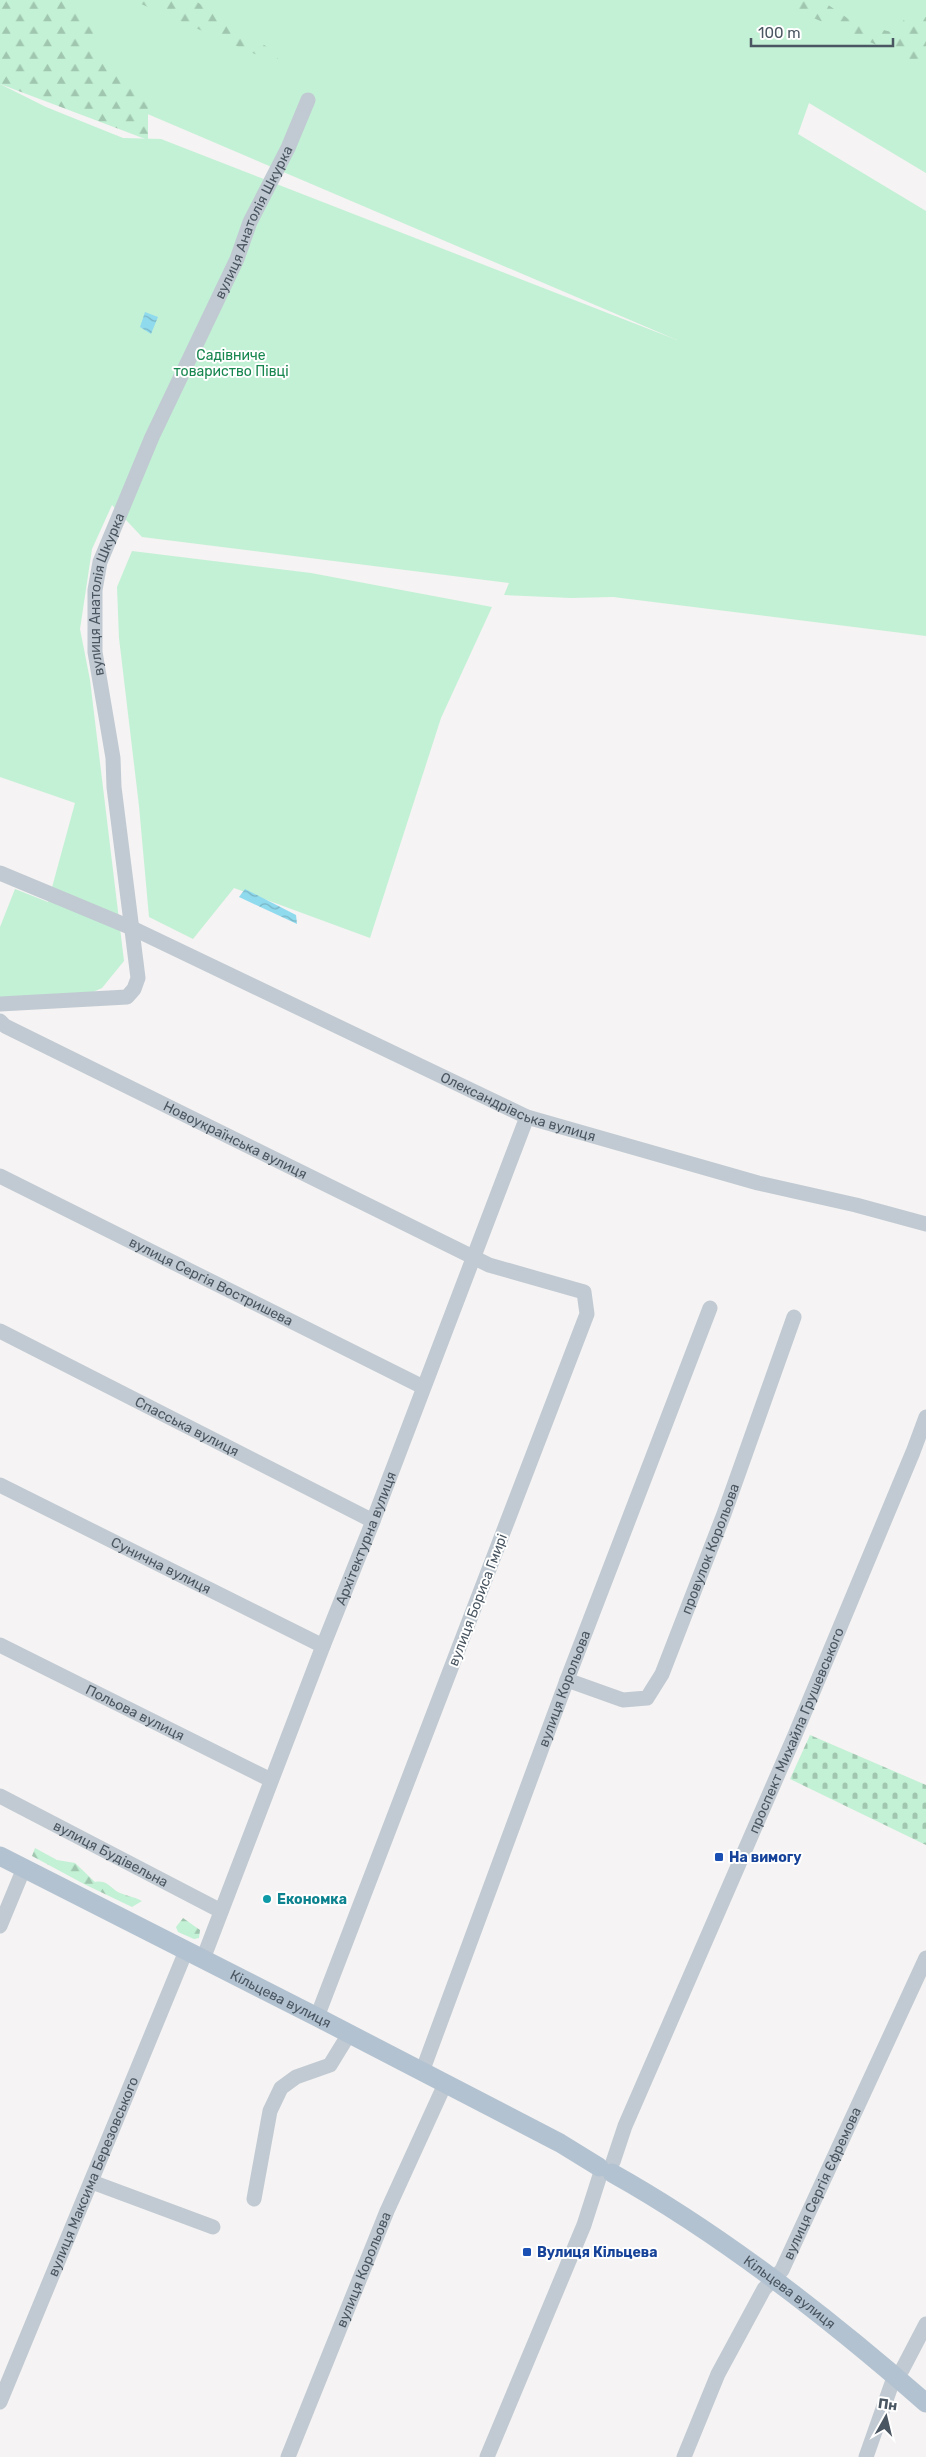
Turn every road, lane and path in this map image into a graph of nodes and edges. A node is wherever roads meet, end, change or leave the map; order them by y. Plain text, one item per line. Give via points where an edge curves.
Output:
1 (308, 100) dead end
2 (0, 873) edge
3 (132, 928) junction
4 (0, 1004) edge
5 (0, 1020) edge
6 (527, 1117) junction
7 (0, 1176) edge
8 (926, 1224) edge
9 (473, 1256) junction
10 (710, 1308) dead end
11 (794, 1317) dead end
12 (0, 1331) edge
13 (423, 1387) junction
14 (926, 1416) edge
15 (0, 1485) edge
16 (374, 1521) junction
17 (0, 1645) edge
18 (323, 1646) junction
19 (567, 1680) junction
20 (271, 1780) junction
21 (0, 1796) edge
22 (0, 1856) edge
23 (24, 1868) junction
24 (221, 1911) junction
25 (0, 1926) edge
26 (194, 1955) junction
27 (926, 1958) edge
28 (317, 2017) junction
29 (349, 2034) junction
30 (422, 2072) junction
31 (445, 2084) junction
32 (607, 2167) junction
33 (92, 2182) junction
34 (254, 2199) dead end
35 (213, 2227) dead end
36 (772, 2280) junction
37 (926, 2324) edge
38 (896, 2377) junction
39 (0, 2402) edge
40 (926, 2403) edge
41 (288, 2457) edge
42 (487, 2457) edge
43 (684, 2457) edge
44 (866, 2457) edge

1 - 3 street, вулиця Анатолія Шкурка via 159,422 100,562 95,590 95,652 113,758
2 - 3 street, Олександрівська вулиця
3 - 4 street, вулиця Анатолія Шкурка via 138,978 126,997
3 - 6 street, Олександрівська вулиця
5 - 9 street, Новоукраїнська вулиця via 5,1026
6 - 8 street, Олександрівська вулиця via 758,1183
6 - 9 street, Архітектурна вулиця
7 - 13 street, вулиця Сергія Востришева
9 - 13 street, Архітектурна вулиця
9 - 28 street, вулиця Бориса Гмирі via 490,1265 584,1292 587,1314
10 - 19 street, вулиця Корольова
11 - 19 street, провулок Корольова via 724,1514 662,1674 652,1691 647,1698 623,1700
12 - 16 street, Спасська вулиця
13 - 16 street, Архітектурна вулиця
14 - 32 street, проспект Михайла Грушевського via 795,1735
15 - 18 street, Сунична вулиця
16 - 18 street, Архітектурна вулиця
17 - 20 street, Польова вулиця
18 - 20 street, Архітектурна вулиця
19 - 30 street, вулиця Корольова
20 - 24 street, Архітектурна вулиця
21 - 24 street, вулиця Будівельна
22 - 23 main road, Кільцева вулиця
23 - 25 street
23 - 26 main road, Кільцева вулиця
24 - 26 street, Архітектурна вулиця
26 - 28 main road, Кільцева вулиця
26 - 33 street, вулиця Максима Березовського
27 - 36 street, вулиця Сергія Єфремова via 782,2270
28 - 29 main road, Кільцева вулиця
29 - 30 main road, Кільцева вулиця
29 - 34 street via 330,2065 296,2076 281,2088 270,2112
30 - 31 main road, Кільцева вулиця
31 - 32 main road, Кільцева вулиця
31 - 41 street, вулиця Корольова via 387,2211
32 - 36 main road, Кільцева вулиця
32 - 42 street, проспект Михайла Грушевського
33 - 35 street
33 - 39 street, вулиця Максима Березовського
36 - 38 main road, Кільцева вулиця via 821,2315
36 - 43 street, вулиця Сергія Єфремова via 718,2374
37 - 38 street
38 - 40 main road, Кільцева вулиця
38 - 44 street

